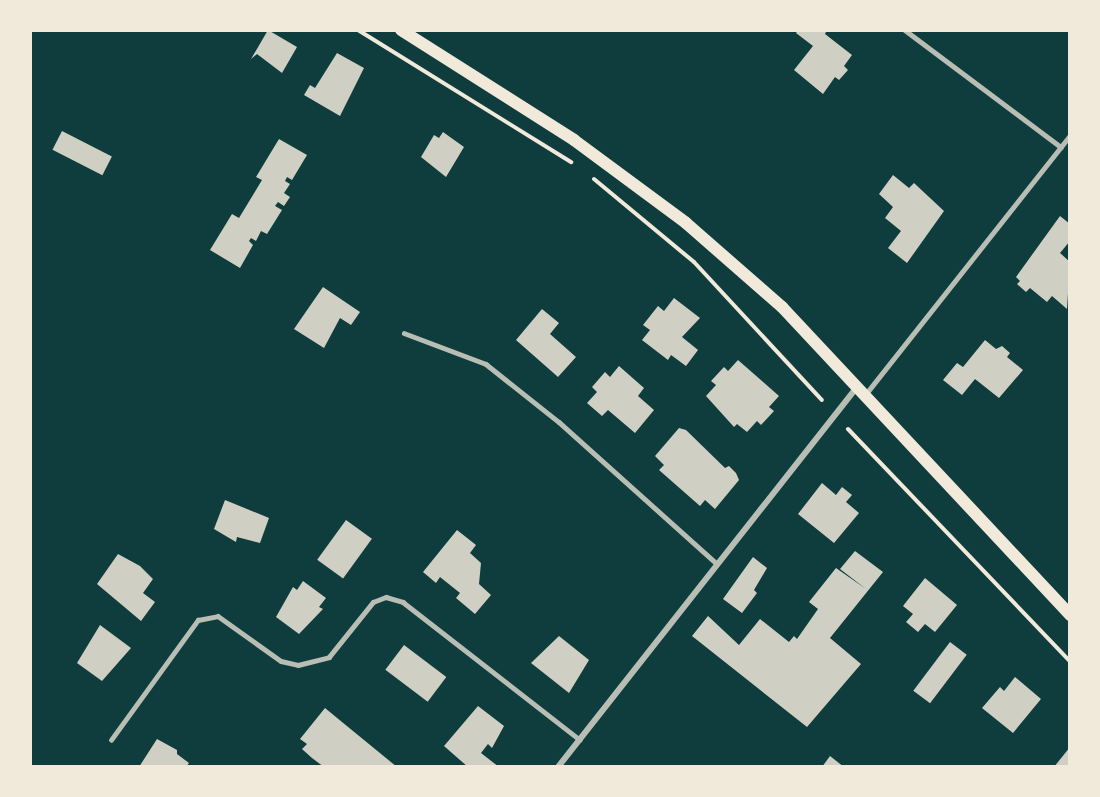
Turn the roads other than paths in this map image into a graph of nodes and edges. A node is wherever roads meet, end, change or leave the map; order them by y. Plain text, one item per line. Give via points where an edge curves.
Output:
1 (401, 30) edge
2 (905, 30) edge
3 (1070, 135) edge
4 (1060, 147) junction
5 (404, 333) dead end
6 (861, 391) junction
7 (717, 564) junction
8 (1070, 615) edge
9 (111, 740) dead end
10 (580, 740) junction
11 (558, 767) edge

1 - 6 main road via 574,140 686,223 782,307
2 - 4 lane
3 - 4 lane
4 - 6 lane
5 - 7 lane via 486,364 560,422
6 - 7 street
6 - 8 main road
7 - 10 street
9 - 10 lane via 198,620 218,616 281,661 298,665 329,657 373,602 386,597 403,602
10 - 11 street

